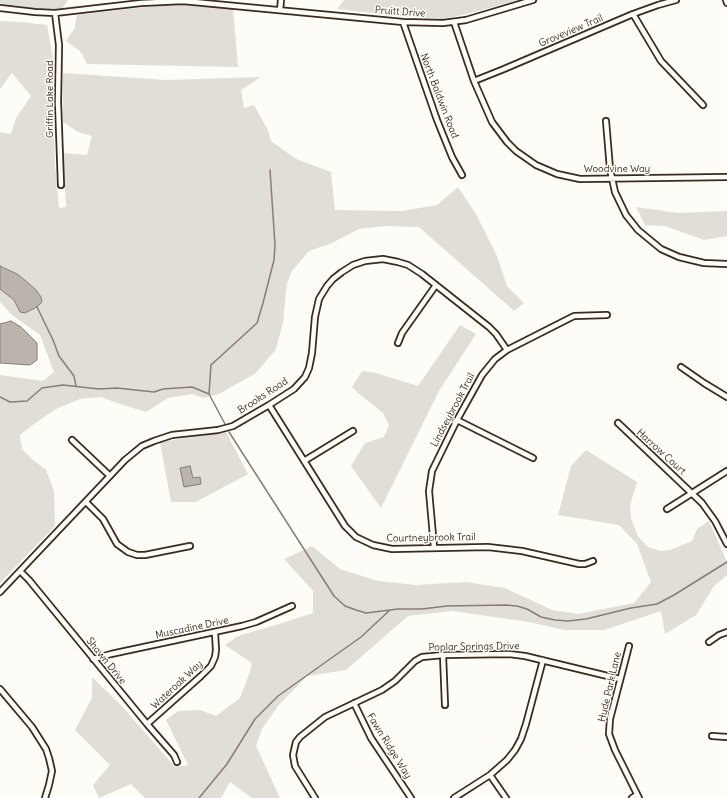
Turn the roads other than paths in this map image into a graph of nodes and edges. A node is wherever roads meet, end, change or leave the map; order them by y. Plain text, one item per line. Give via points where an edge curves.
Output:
1 (281, 0) edge
2 (533, 0) edge
3 (676, 0) edge
4 (726, 0) edge
5 (727, 3) edge
6 (0, 8) edge
7 (280, 10) junction
8 (55, 13) junction
9 (633, 14) junction
10 (403, 22) junction
11 (454, 22) junction
12 (474, 81) junction
13 (704, 105) dead end
14 (606, 121) dead end
15 (462, 175) dead end
16 (727, 177) edge
17 (612, 179) junction
18 (61, 185) dead end
19 (727, 264) edge
20 (436, 285) junction
21 (607, 315) dead end
22 (398, 343) dead end
23 (507, 350) junction
24 (681, 367) dead end
25 (727, 397) edge
26 (269, 405) junction
27 (457, 420) junction
28 (618, 423) dead end
29 (353, 431) dead end
30 (72, 440) dead end
31 (533, 458) dead end
32 (304, 461) junction
33 (727, 471) edge
34 (110, 476) junction
35 (692, 493) junction
36 (86, 502) junction
37 (667, 509) dead end
38 (727, 544) edge
39 (190, 546) dead end
40 (434, 547) junction
41 (593, 561) dead end
42 (20, 571) junction
43 (0, 592) edge
44 (292, 606) dead end
45 (727, 632) edge
46 (215, 633) junction
47 (709, 642) dead end
48 (629, 646) dead end
49 (443, 655) junction
50 (93, 659) junction
51 (543, 660) junction
52 (620, 679) junction
53 (0, 689) edge
54 (354, 703) junction
55 (445, 705) dead end
56 (147, 724) junction
57 (712, 736) dead end
58 (727, 736) edge
59 (177, 762) dead end
60 (490, 775) junction
61 (638, 797) edge
62 (45, 798) edge
63 (315, 798) edge
64 (411, 798) edge
65 (454, 798) edge
66 (506, 798) edge
67 (632, 798) edge

1 - 7 street
2 - 11 street, Pruitt Drive
3 - 9 street, Groveview Trail
4 - 5 street
6 - 8 street, Pruitt Drive
7 - 8 street, Pruitt Drive via 163,1
7 - 10 street, Pruitt Drive
8 - 18 street, Griffin Lake Road via 59,45
9 - 12 street, Groveview Trail
9 - 13 street via 661,61
10 - 11 street, Pruitt Drive
10 - 15 street, North Baldwin Road via 437,120
11 - 12 street, Woodvine Way
12 - 17 street, Woodvine Way via 492,122 507,142 525,158 546,170 568,177
14 - 17 street
16 - 17 street, Woodvine Way
17 - 19 street via 626,215 652,243 670,254 688,260
20 - 22 street via 402,333
20 - 23 street, Brooks Road via 489,327
20 - 26 street, Brooks Road via 408,265 389,260 365,261 342,272 327,286 320,299 315,317 312,353 306,374 294,389
21 - 23 street, Lindseybrook Trail via 574,316
23 - 27 street, Lindseybrook Trail via 482,374
24 - 25 street
26 - 32 street, Courtneybrook Trail
26 - 34 street, Brooks Road via 224,429 172,435 154,440 133,453
27 - 31 street
27 - 40 street, Lindseybrook Trail via 436,462 430,481 429,503
28 - 35 street, Harrow Court
29 - 32 street
30 - 34 street
32 - 40 street, Courtneybrook Trail via 346,526 356,536 385,548
33 - 35 street
34 - 36 street, Brooks Road
35 - 37 street
35 - 38 street, Harrow Court via 715,521
36 - 39 street via 103,519 117,544 128,552 145,555
36 - 42 street, Brooks Road
40 - 41 street, Courtneybrook Trail via 499,547 579,564
42 - 43 street, Brooks Road
42 - 50 street, Shawn Drive
44 - 46 street, Muscadine Drive via 256,622
45 - 47 street
46 - 50 street, Muscadine Drive
46 - 56 street, Wateroak Way via 216,657 211,666
48 - 52 street, Hyde Park Lane
49 - 51 street, Poplar Springs Drive via 509,654
49 - 54 street, Poplar Springs Drive via 419,659 388,686
49 - 55 street
50 - 56 street, Shawn Drive
51 - 52 street, Poplar Springs Drive
51 - 60 street via 521,739 507,760
52 - 61 street, Hyde Park Lane via 610,718 609,734 614,750
53 - 62 street via 46,749 52,772
54 - 63 street, Poplar Springs Drive via 317,722 300,737 294,748 295,766
54 - 64 street, Fawn Ridge Way via 371,738
56 - 59 street, Shawn Drive
57 - 58 street
60 - 65 street
60 - 66 street
61 - 67 street

